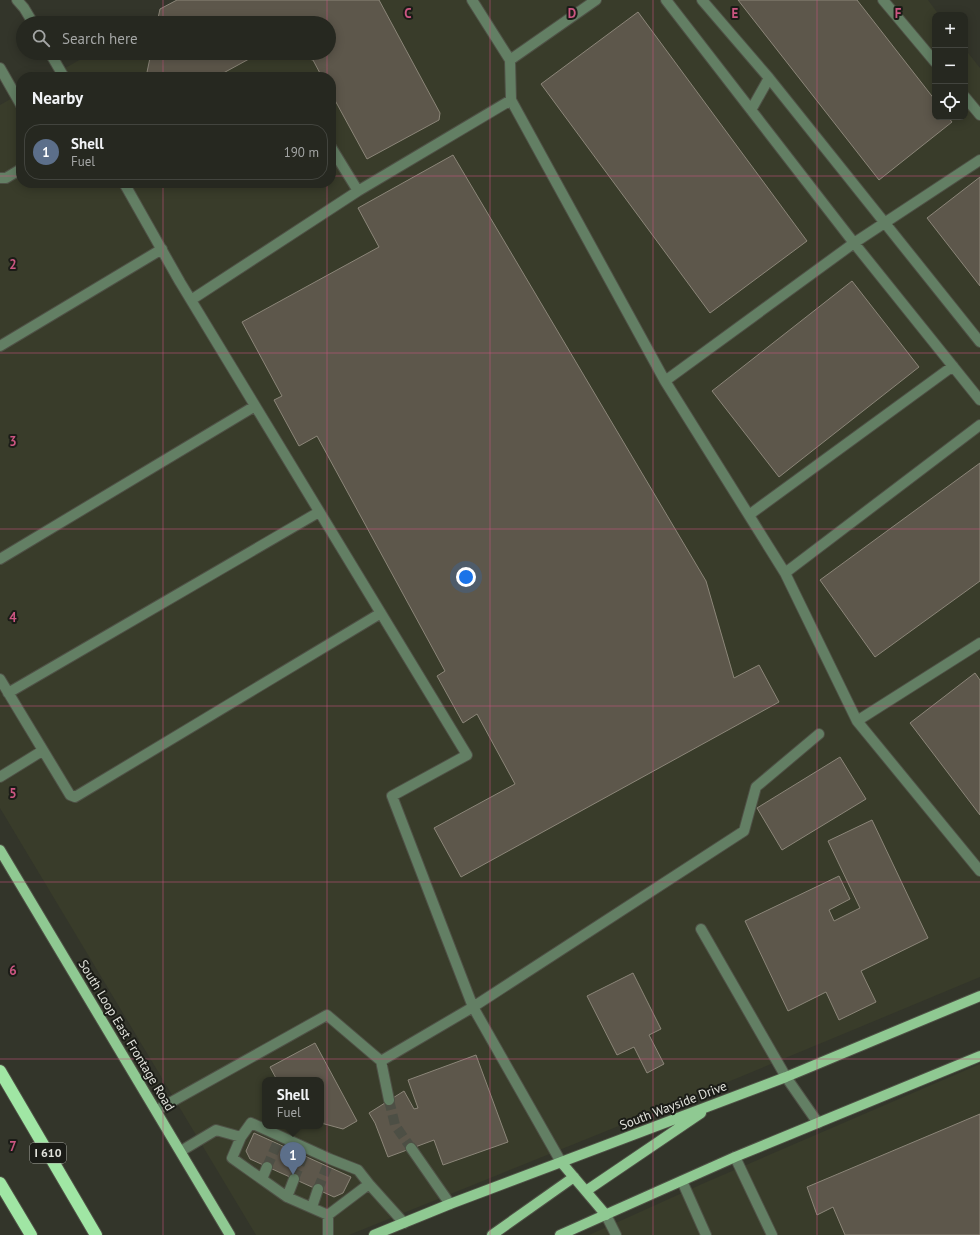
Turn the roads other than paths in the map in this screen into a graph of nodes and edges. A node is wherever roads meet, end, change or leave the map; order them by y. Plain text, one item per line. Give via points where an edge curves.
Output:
1 (17, 0) edge
2 (472, 0) edge
3 (596, 0) edge
4 (666, 0) edge
5 (702, 0) edge
6 (883, 0) edge
7 (29, 16) edge
8 (932, 58) edge
9 (54, 60) edge
10 (510, 60) junction
11 (0, 68) edge
12 (61, 72) edge
13 (769, 78) junction
14 (16, 96) edge
15 (510, 100) junction
16 (968, 101) edge
17 (751, 110) junction
18 (980, 115) edge
19 (336, 155) edge
20 (980, 160) edge
21 (16, 172) edge
22 (0, 178) edge
23 (127, 188) edge
24 (358, 191) junction
25 (886, 222) junction
26 (854, 243) junction
27 (162, 249) junction
28 (191, 300) junction
29 (980, 342) edge
30 (0, 346) edge
31 (953, 366) junction
32 (665, 381) junction
33 (980, 400) edge
34 (255, 406) junction
35 (980, 425) edge
36 (319, 512) junction
37 (749, 515) junction
38 (0, 559) edge
39 (785, 573) junction
40 (381, 613) junction
41 (980, 643) edge
42 (0, 679) edge
43 (8, 693) junction
44 (857, 721) junction
45 (819, 734) dead end
46 (42, 751) junction
47 (0, 777) edge
48 (0, 850) edge
49 (980, 871) edge
50 (701, 929) dead end
51 (980, 996) edge
52 (473, 1006) junction
53 (980, 1056) edge
54 (380, 1061) junction
55 (0, 1071) edge
56 (786, 1077) junction
57 (389, 1100) tunnel mouth
58 (714, 1104) junction
59 (157, 1110) junction
60 (818, 1123) junction
61 (241, 1137) junction
62 (411, 1148) tunnel mouth
63 (181, 1151) junction
64 (735, 1157) junction
65 (561, 1162) junction
66 (267, 1167) tunnel mouth
67 (574, 1177) junction
68 (262, 1179) junction
69 (294, 1179) tunnel mouth
70 (682, 1181) junction
71 (0, 1183) edge
72 (369, 1184) junction
73 (318, 1189) tunnel mouth
74 (586, 1191) junction
75 (287, 1197) junction
76 (450, 1204) junction
77 (312, 1207) junction
78 (328, 1215) junction
79 (606, 1215) junction
80 (404, 1223) junction
81 (31, 1235) edge
82 (96, 1235) edge
83 (230, 1235) edge
84 (328, 1235) edge
85 (374, 1235) edge
86 (492, 1235) edge
87 (560, 1235) edge
88 (616, 1235) edge
89 (706, 1235) edge
90 (772, 1235) edge

1 - 7 lane
2 - 10 lane
3 - 10 lane
4 - 17 lane
5 - 13 lane
6 - 8 lane
9 - 12 lane
10 - 15 lane
11 - 14 lane
13 - 17 lane
13 - 25 lane
15 - 24 lane
15 - 32 lane
16 - 18 lane
17 - 26 lane
19 - 24 lane
20 - 25 lane
21 - 22 lane via 6,178
23 - 27 lane
24 - 28 lane
25 - 26 lane
25 - 29 lane
26 - 31 lane
26 - 32 lane
27 - 28 lane
27 - 30 lane
28 - 34 lane
31 - 33 lane
31 - 37 lane
32 - 37 lane
34 - 36 lane
34 - 38 lane
35 - 39 lane
36 - 40 lane
36 - 43 lane
37 - 39 lane
39 - 44 lane
40 - 46 lane via 75,797 70,795
40 - 52 lane via 467,755 392,796
41 - 44 lane
42 - 43 lane
43 - 46 lane
44 - 49 lane
45 - 52 lane via 756,787 744,831
46 - 47 lane
48 - 59 main road, South Loop East Frontage Road
50 - 56 lane
51 - 56 main road, South Wayside Drive
52 - 54 lane
52 - 65 lane
53 - 60 main road
54 - 57 lane
54 - 59 lane via 327,1015
55 - 82 highway, I 610
56 - 58 main road, South Wayside Drive
56 - 60 lane
58 - 65 main road, South Wayside Drive
58 - 74 main road
59 - 63 main road, South Loop East Frontage Road
60 - 64 main road
61 - 63 lane via 216,1130
61 - 68 lane via 232,1158
61 - 72 lane via 251,1123 279,1140 328,1163 358,1170
62 - 76 lane
63 - 83 main road, South Loop East Frontage Road
64 - 70 main road
64 - 90 lane
65 - 67 main road
65 - 76 main road, South Wayside Drive
66 - 68 lane
67 - 74 main road
67 - 86 main road
68 - 75 lane
69 - 75 lane
70 - 79 main road
70 - 89 lane
71 - 81 highway
72 - 78 lane
72 - 80 lane
73 - 77 lane
74 - 79 main road
75 - 77 lane
76 - 80 main road, South Wayside Drive
77 - 78 lane
78 - 84 lane
79 - 87 main road
79 - 88 lane
80 - 85 main road, South Wayside Drive

